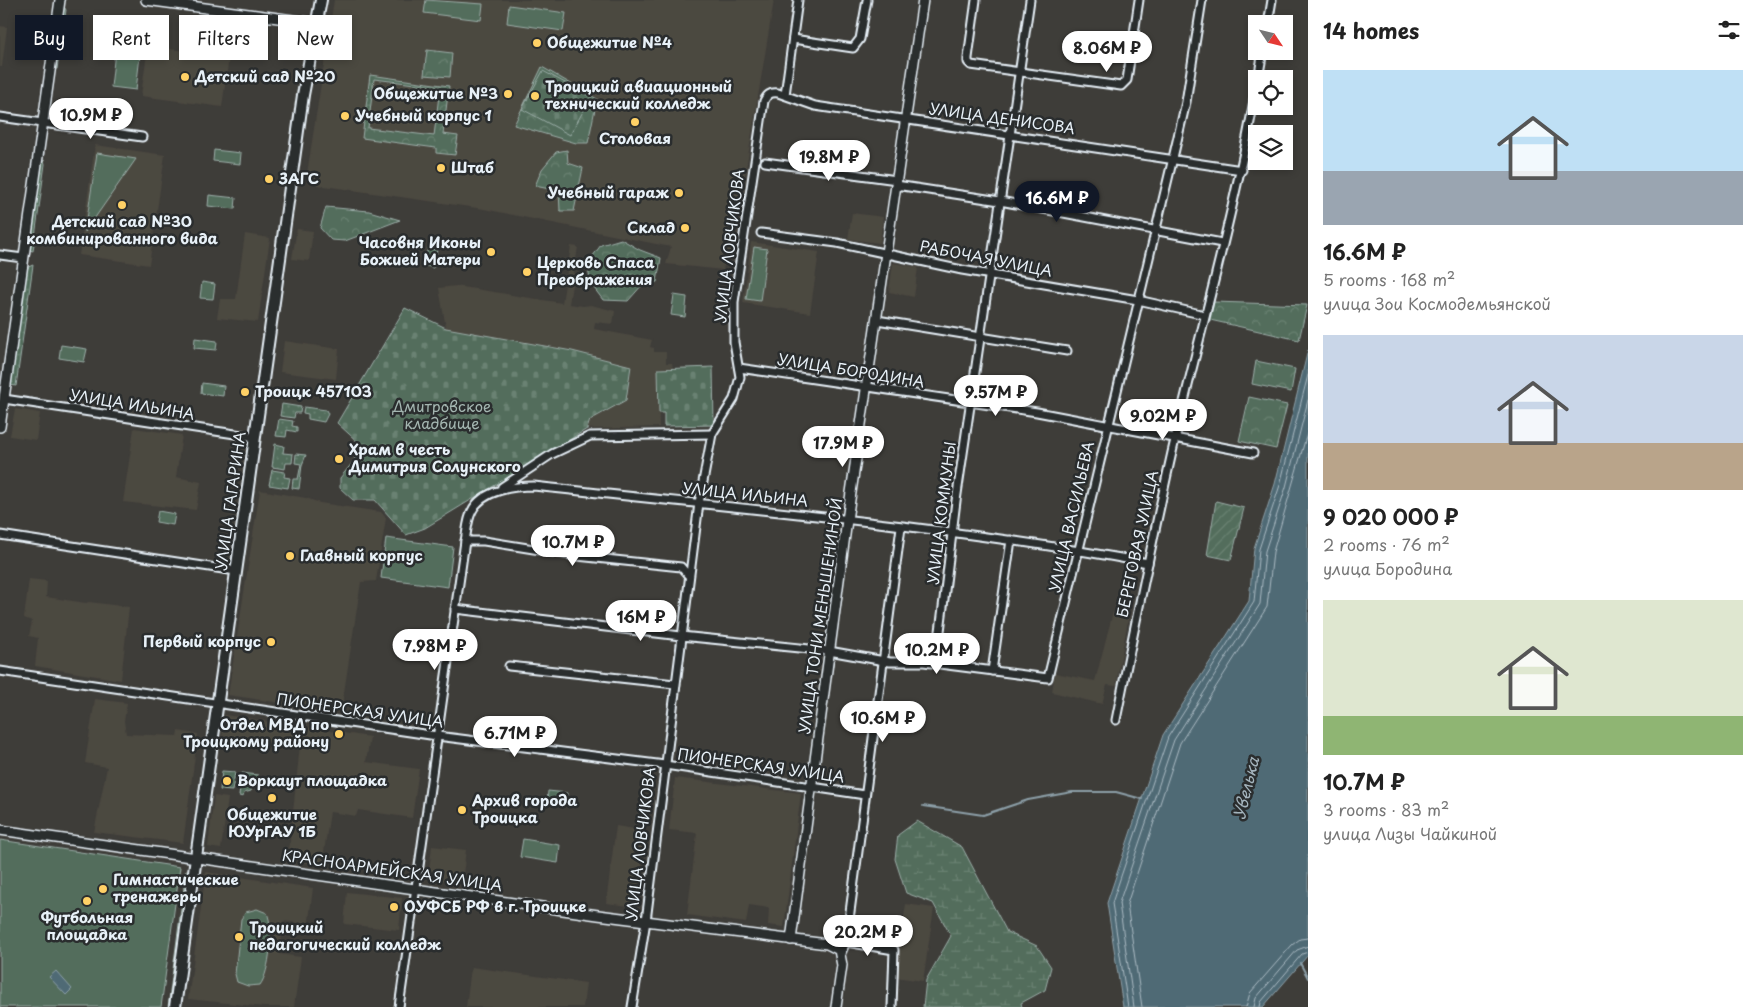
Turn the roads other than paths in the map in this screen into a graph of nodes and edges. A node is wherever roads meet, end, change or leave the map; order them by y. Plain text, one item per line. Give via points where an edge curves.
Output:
1 (60, 0) edge
2 (146, 0) edge
3 (321, 0) edge
4 (798, 0) edge
5 (867, 0) edge
6 (923, 0) edge
7 (976, 0) edge
8 (1030, 0) edge
9 (1139, 0) edge
10 (1202, 0) edge
11 (1272, 0) edge
12 (317, 15) edge
13 (1270, 15) edge
14 (278, 18) edge
15 (793, 39) junction
16 (310, 60) edge
17 (1020, 72) junction
18 (784, 95) junction
19 (1252, 115) edge
20 (0, 117) edge
21 (906, 120) junction
22 (43, 122) junction
23 (1010, 134) junction
24 (142, 137) dead end
25 (1174, 158) junction
26 (765, 162) dead end
27 (1242, 170) junction
28 (896, 183) junction
29 (1000, 201) junction
30 (1156, 230) junction
31 (761, 233) dead end
32 (1222, 243) junction
33 (886, 253) junction
34 (0, 255) edge
35 (23, 258) junction
36 (989, 274) junction
37 (1138, 300) junction
38 (1205, 315) junction
39 (877, 320) junction
40 (981, 336) junction
41 (1067, 351) dead end
42 (740, 368) junction
43 (867, 386) junction
44 (3, 398) edge
45 (970, 402) junction
46 (1108, 424) junction
47 (0, 428) edge
48 (712, 434) junction
49 (1175, 437) junction
50 (255, 438) junction
51 (1253, 453) dead end
52 (488, 496) junction
53 (699, 503) junction
54 (847, 520) junction
55 (901, 526) junction
56 (953, 532) junction
57 (0, 535) edge
58 (1011, 540) junction
59 (465, 541) junction
60 (1078, 550) junction
61 (690, 562) junction
62 (1148, 563) junction
63 (681, 567) junction
64 (236, 571) junction
65 (688, 576) junction
66 (455, 609) junction
67 (681, 636) junction
68 (829, 651) junction
69 (883, 660) junction
70 (936, 664) junction
71 (509, 666) dead end
72 (0, 671) edge
73 (992, 671) junction
74 (676, 684) junction
75 (217, 703) junction
76 (1116, 720) dead end
77 (437, 736) junction
78 (665, 765) junction
79 (812, 787) junction
80 (865, 795) junction
81 (0, 830) edge
82 (194, 858) junction
83 (416, 888) junction
84 (646, 921) junction
85 (791, 940) junction
86 (846, 942) junction
87 (840, 952) junction
88 (175, 1007) edge
89 (399, 1007) edge
90 (632, 1007) edge
91 (836, 1007) edge
92 (892, 1007) edge

1 - 22 street
2 - 14 street
3 - 12 main road, УЛИЦА ГАГАРИНА
4 - 15 street
5 - 15 street via 860,39 853,48
6 - 21 street, УЛИЦА ТОНИ МЕНЬШЕНИНОЙ
7 - 17 street via 968,62
8 - 17 street, УЛИЦА КОММУНЫ
9 - 17 street via 1124,85
10 - 25 street, УЛИЦА ВАСИЛЬЕВА
11 - 13 street
15 - 18 street
16 - 50 main road, УЛИЦА ГАГАРИНА
17 - 23 street, УЛИЦА КОММУНЫ
18 - 21 street, УЛИЦА ДЕНИСОВА via 815,106
18 - 42 street, УЛИЦА ЛОВЧИКОВА via 772,92 764,102 734,302 734,342
19 - 27 street, БЕРЕГОВАЯ УЛИЦА
20 - 22 street
21 - 23 street, УЛИЦА ДЕНИСОВА
21 - 28 street, УЛИЦА ТОНИ МЕНЬШЕНИНОЙ
22 - 24 street
22 - 35 street
23 - 25 street, УЛИЦА ДЕНИСОВА
23 - 29 street, УЛИЦА КОММУНЫ
25 - 27 street, УЛИЦА ДЕНИСОВА
25 - 30 street, УЛИЦА ВАСИЛЬЕВА
26 - 28 street
27 - 32 street, БЕРЕГОВАЯ УЛИЦА
28 - 29 street
28 - 33 street, УЛИЦА ТОНИ МЕНЬШЕНИНОЙ
29 - 30 street
29 - 36 street, УЛИЦА КОММУНЫ
30 - 32 street
30 - 37 street, УЛИЦА ВАСИЛЬЕВА
31 - 33 street, РАБОЧАЯ УЛИЦА
32 - 38 street, БЕРЕГОВАЯ УЛИЦА
33 - 36 street, РАБОЧАЯ УЛИЦА
33 - 39 street, УЛИЦА ТОНИ МЕНЬШЕНИНОЙ
34 - 35 street
35 - 44 street
36 - 37 street, РАБОЧАЯ УЛИЦА
36 - 40 street, УЛИЦА КОММУНЫ
37 - 38 street, РАБОЧАЯ УЛИЦА
37 - 46 street, УЛИЦА ВАСИЛЬЕВА
38 - 49 street, БЕРЕГОВАЯ УЛИЦА
39 - 40 street
39 - 43 street, УЛИЦА ТОНИ МЕНЬШЕНИНОЙ
40 - 41 street
40 - 45 street, УЛИЦА КОММУНЫ
42 - 43 street, УЛИЦА БОРОДИНА
42 - 48 street, УЛИЦА ЛОВЧИКОВА via 734,399
43 - 45 street, УЛИЦА БОРОДИНА
43 - 54 street, УЛИЦА ТОНИ МЕНЬШЕНИНОЙ
44 - 47 street
44 - 50 street, УЛИЦА ИЛЬИНА
45 - 46 street, УЛИЦА БОРОДИНА
45 - 56 street, УЛИЦА КОММУНЫ
46 - 49 street, УЛИЦА БОРОДИНА
46 - 60 street, УЛИЦА ВАСИЛЬЕВА
48 - 52 street, УЛИЦА ИЛЬИНА via 590,436 552,454
48 - 53 street, УЛИЦА ЛОВЧИКОВА
49 - 51 street, УЛИЦА БОРОДИНА
49 - 62 street, БЕРЕГОВАЯ УЛИЦА
50 - 64 main road, УЛИЦА ГАГАРИНА
52 - 53 street, УЛИЦА ИЛЬИНА via 513,486 534,486
52 - 59 street, УЛИЦА ИЛЬИНА via 473,508
53 - 54 street, УЛИЦА ИЛЬИНА
53 - 61 street, УЛИЦА ЛОВЧИКОВА
54 - 55 street, УЛИЦА ИЛЬИНА
54 - 68 street, УЛИЦА ТОНИ МЕНЬШЕНИНОЙ
55 - 56 street, УЛИЦА ИЛЬИНА
55 - 69 street
56 - 58 street, УЛИЦА ИЛЬИНА
56 - 70 street, УЛИЦА КОММУНЫ
57 - 64 street
58 - 60 street, УЛИЦА ИЛЬИНА
58 - 73 street
59 - 63 street
59 - 66 street
60 - 62 street, УЛИЦА ИЛЬИНА
60 - 73 street, УЛИЦА ВАСИЛЬЕВА via 1048,678
61 - 63 street
61 - 65 street, УЛИЦА ЛОВЧИКОВА
62 - 76 street, БЕРЕГОВАЯ УЛИЦА
63 - 65 street
64 - 75 main road, УЛИЦА ГАГАРИНА
65 - 67 street, УЛИЦА ЛОВЧИКОВА
66 - 67 street
66 - 77 street
67 - 68 street
67 - 74 street, УЛИЦА ЛОВЧИКОВА
68 - 69 street
68 - 79 street, УЛИЦА ТОНИ МЕНЬШЕНИНОЙ
69 - 70 street
69 - 80 street
70 - 73 street
71 - 74 street
72 - 75 street, ПИОНЕРСКАЯ УЛИЦА
74 - 78 street, УЛИЦА ЛОВЧИКОВА
75 - 77 street, ПИОНЕРСКАЯ УЛИЦА
75 - 82 main road, УЛИЦА ГАГАРИНА
77 - 78 street, ПИОНЕРСКАЯ УЛИЦА
77 - 83 street
78 - 79 street, ПИОНЕРСКАЯ УЛИЦА
78 - 84 street, УЛИЦА ЛОВЧИКОВА
79 - 80 street, ПИОНЕРСКАЯ УЛИЦА
79 - 85 street, УЛИЦА ТОНИ МЕНЬШЕНИНОЙ
80 - 86 street
81 - 82 street, КРАСНОАРМЕЙСКАЯ УЛИЦА
82 - 83 street, КРАСНОАРМЕЙСКАЯ УЛИЦА
82 - 88 main road, УЛИЦА ГАГАРИНА
83 - 84 street, КРАСНОАРМЕЙСКАЯ УЛИЦА
83 - 89 street
84 - 85 street, КРАСНОАРМЕЙСКАЯ УЛИЦА
84 - 90 street, УЛИЦА ЛОВЧИКОВА
85 - 87 street, КРАСНОАРМЕЙСКАЯ УЛИЦА via 827,944
86 - 87 street
86 - 92 street via 894,950
87 - 91 street via 842,965

